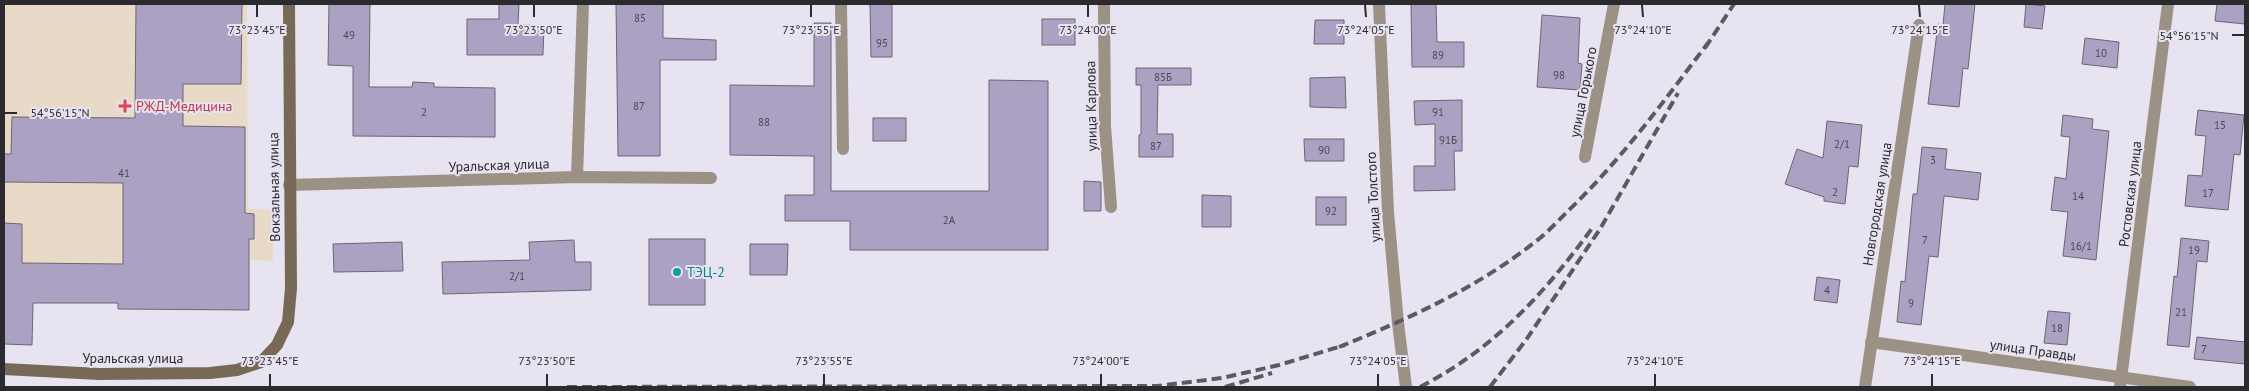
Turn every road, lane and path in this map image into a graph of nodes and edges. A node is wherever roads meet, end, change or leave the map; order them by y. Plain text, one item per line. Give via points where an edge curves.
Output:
1 (289, 4) edge
2 (583, 4) edge
3 (841, 4) edge
4 (1104, 4) edge
5 (1379, 4) edge
6 (1614, 4) edge
7 (2168, 4) edge
8 (1919, 25) dead end
9 (843, 149) dead end
10 (1586, 157) dead end
11 (577, 177) junction
12 (711, 178) dead end
13 (289, 185) junction
14 (1111, 207) dead end
15 (1870, 342) junction
16 (261, 362) joint
17 (4, 369) edge
18 (2121, 382) edge
19 (1406, 387) edge
20 (1864, 387) edge
21 (2190, 387) edge

1 - 13 street, Вокзальная улица
2 - 11 street
3 - 9 street
4 - 14 street, улица Карлова via 1105,126
5 - 19 street, улица Толстого via 1388,212
6 - 10 street, улица Горького
7 - 18 street, Ростовская улица
8 - 15 street, Новгородская улица
11 - 12 street, Уральская улица
11 - 13 street, Уральская улица
13 - 16 street, Вокзальная улица via 291,288 288,322 277,345
15 - 18 street, улица Правды
15 - 20 street, Новгородская улица
16 - 17 street, Уральская улица via 238,370 210,373 99,374
18 - 21 street, улица Правды

